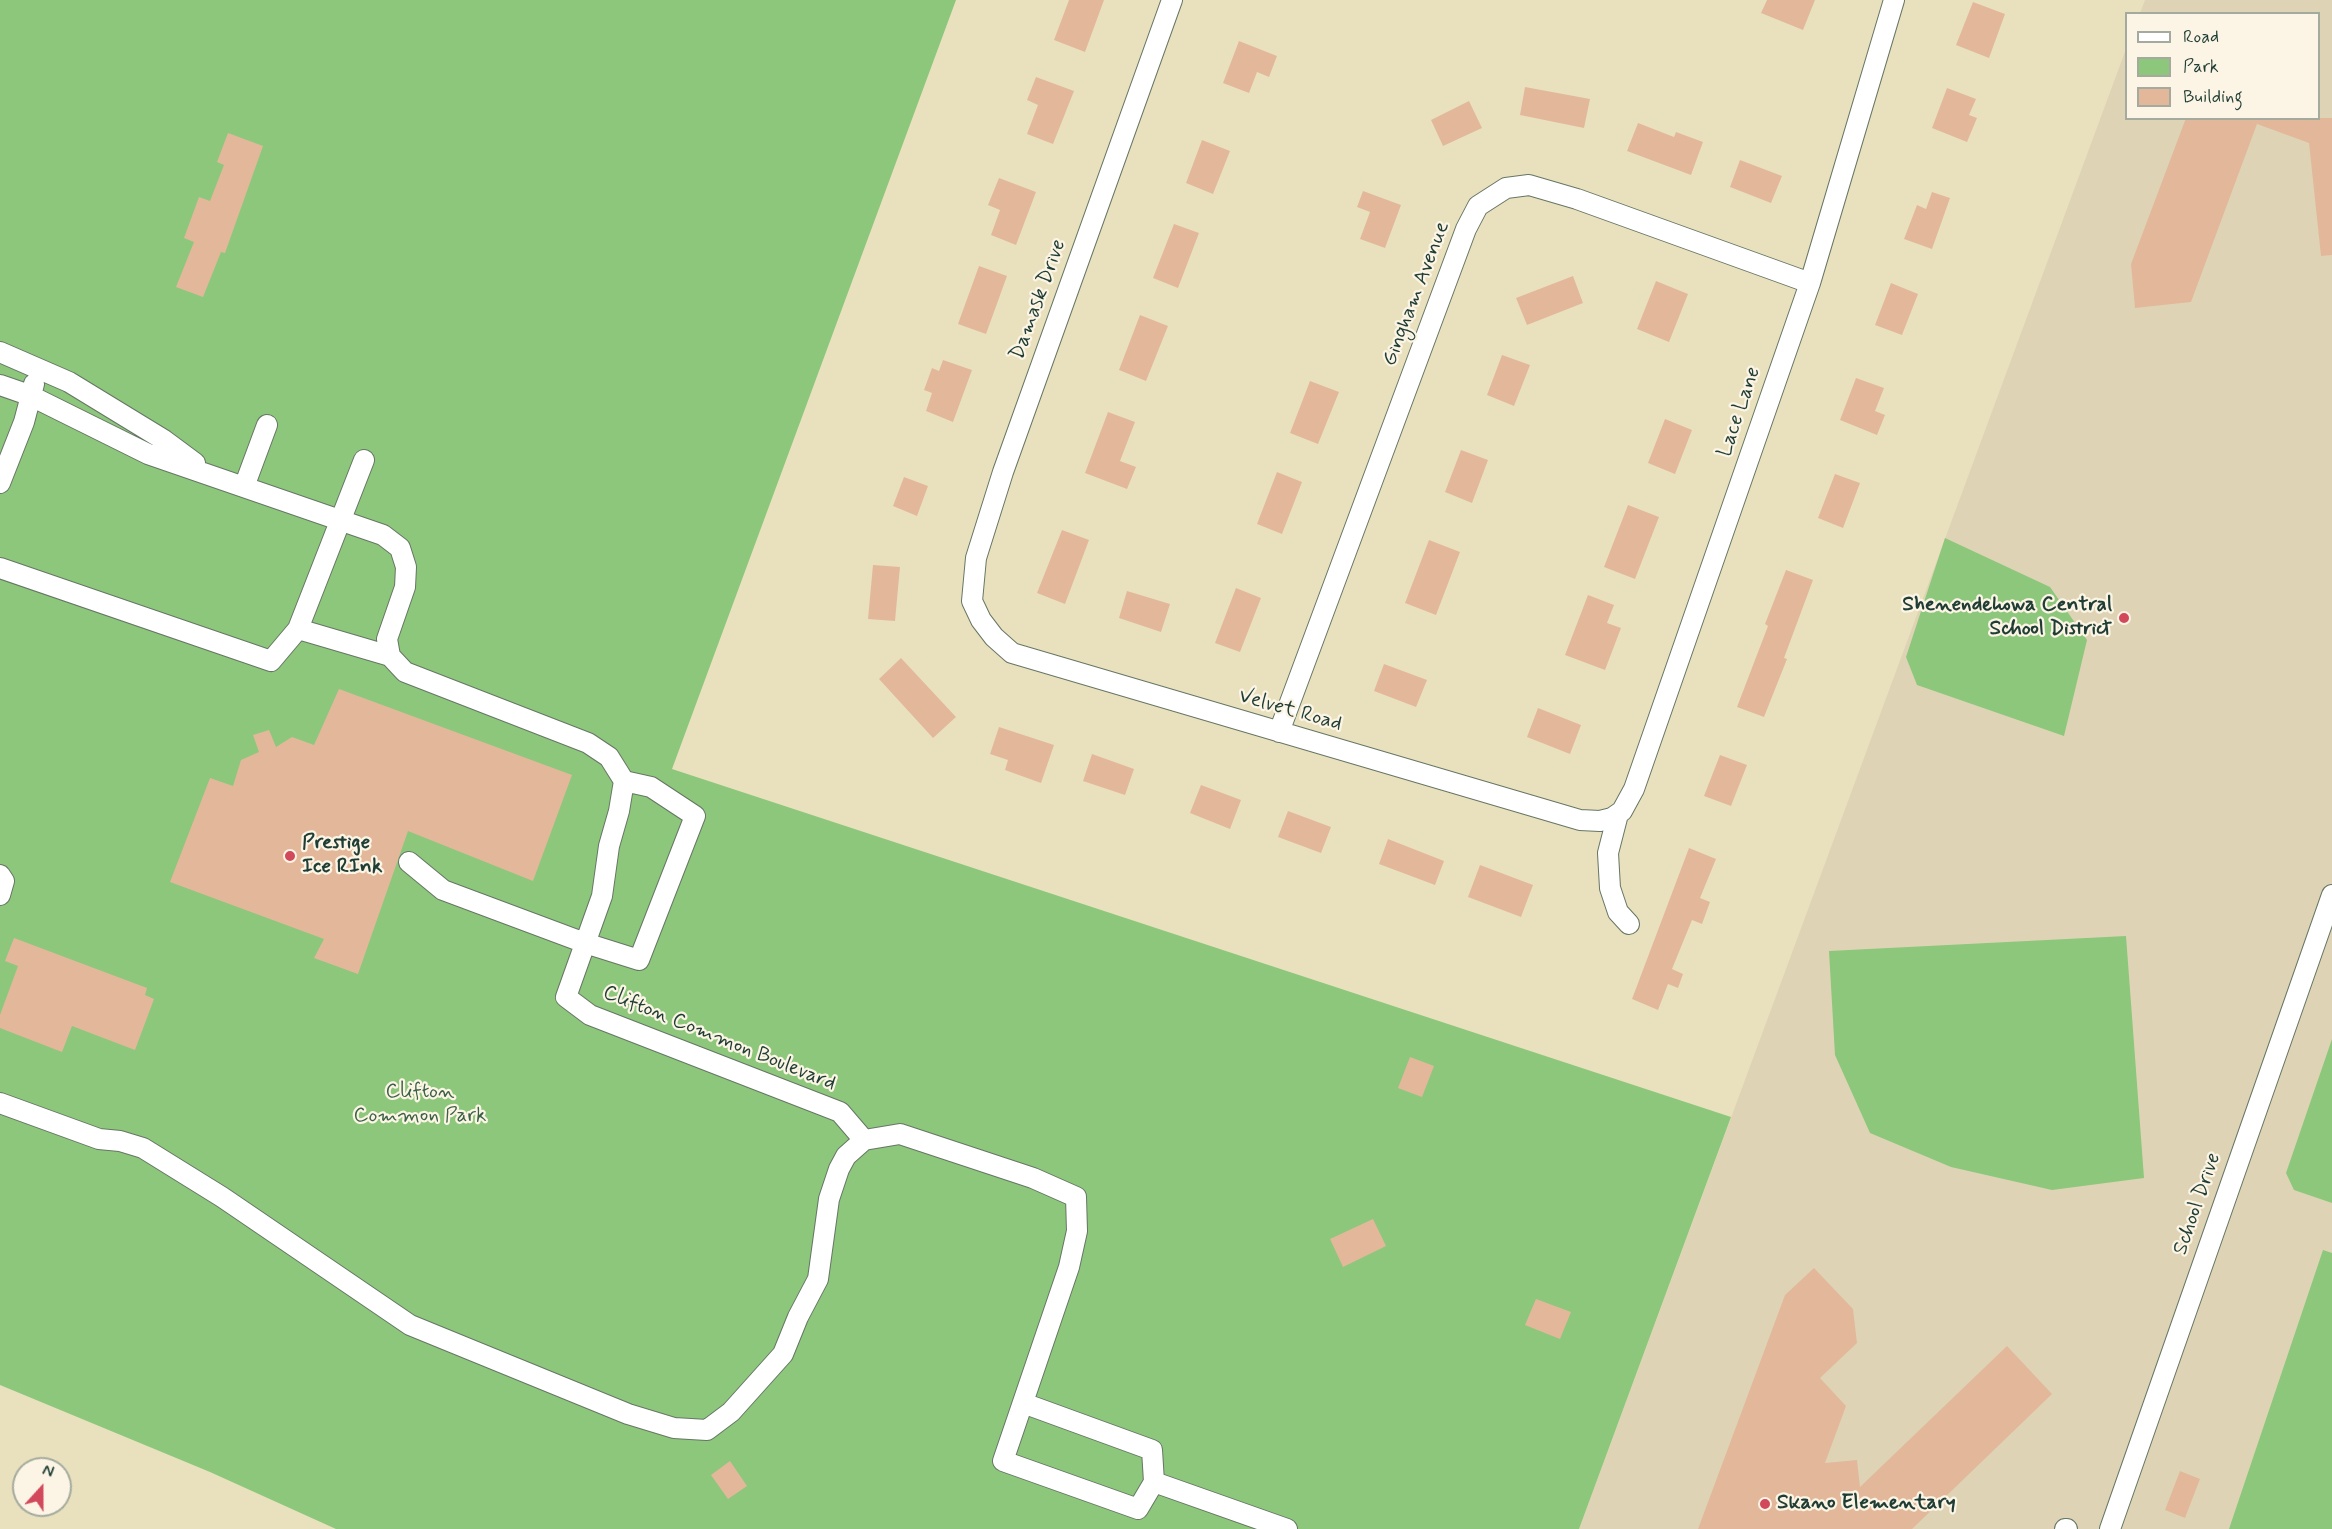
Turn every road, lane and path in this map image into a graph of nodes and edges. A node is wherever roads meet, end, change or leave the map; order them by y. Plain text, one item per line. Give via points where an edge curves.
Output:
1 (1173, 0) edge
2 (1894, 0) edge
3 (1810, 283) junction
4 (0, 352) edge
5 (39, 369) junction
6 (0, 385) edge
7 (30, 395) junction
8 (267, 425) dead end
9 (364, 460) dead end
10 (207, 473) junction
11 (0, 483) edge
12 (244, 487) junction
13 (340, 519) junction
14 (4, 570) edge
15 (981, 620) joint
16 (298, 629) junction
17 (390, 656) junction
18 (1279, 732) junction
19 (624, 781) junction
20 (1609, 817) junction
21 (409, 862) dead end
22 (0, 875) edge
23 (0, 894) edge
24 (2332, 895) edge
25 (1629, 924) dead end
26 (585, 943) junction
27 (0, 1103) edge
28 (864, 1140) junction
29 (1023, 1403) junction
30 (1154, 1482) junction
31 (1287, 1529) edge
32 (2110, 1529) edge

1 - 15 street, Damask Drive via 1003,472 976,558 972,601
2 - 3 street, Lace Lane
3 - 18 street, Gingham Avenue via 1529,185 1506,188 1478,206 1466,229
3 - 20 street, Lace Lane via 1634,789 1622,811
4 - 5 street
5 - 7 street
5 - 10 street via 69,382 154,434
6 - 7 street
7 - 10 street via 148,454
7 - 11 street via 24,422
8 - 12 street
9 - 13 street
10 - 12 street
12 - 13 street
13 - 16 street
13 - 17 street via 383,535 400,548 406,567 405,587 387,639
14 - 16 street via 271,661
15 - 18 street, Velvet Road via 1012,653
16 - 17 street
17 - 19 street via 405,672 588,743 609,757
18 - 20 street, Velvet Road via 1580,820
19 - 26 street, Clifton Common Boulevard via 602,896
19 - 26 street via 651,787 695,816 639,960
20 - 25 street, Lace Lane via 1610,888 1618,912
21 - 26 street via 443,890
22 - 23 street via 4,881
24 - 32 street, School Drive
26 - 28 street, Clifton Common Boulevard via 566,997 590,1014 840,1112
27 - 28 street via 99,1139 142,1148 222,1197 410,1325 628,1414 674,1428 707,1430 731,1412 783,1354 818,1279 829,1199 839,1169 846,1156
28 - 29 street via 900,1134 1033,1178 1076,1197 1077,1231 1069,1267
29 - 30 street via 1152,1450
29 - 30 street via 1003,1461 1138,1509
30 - 31 street

